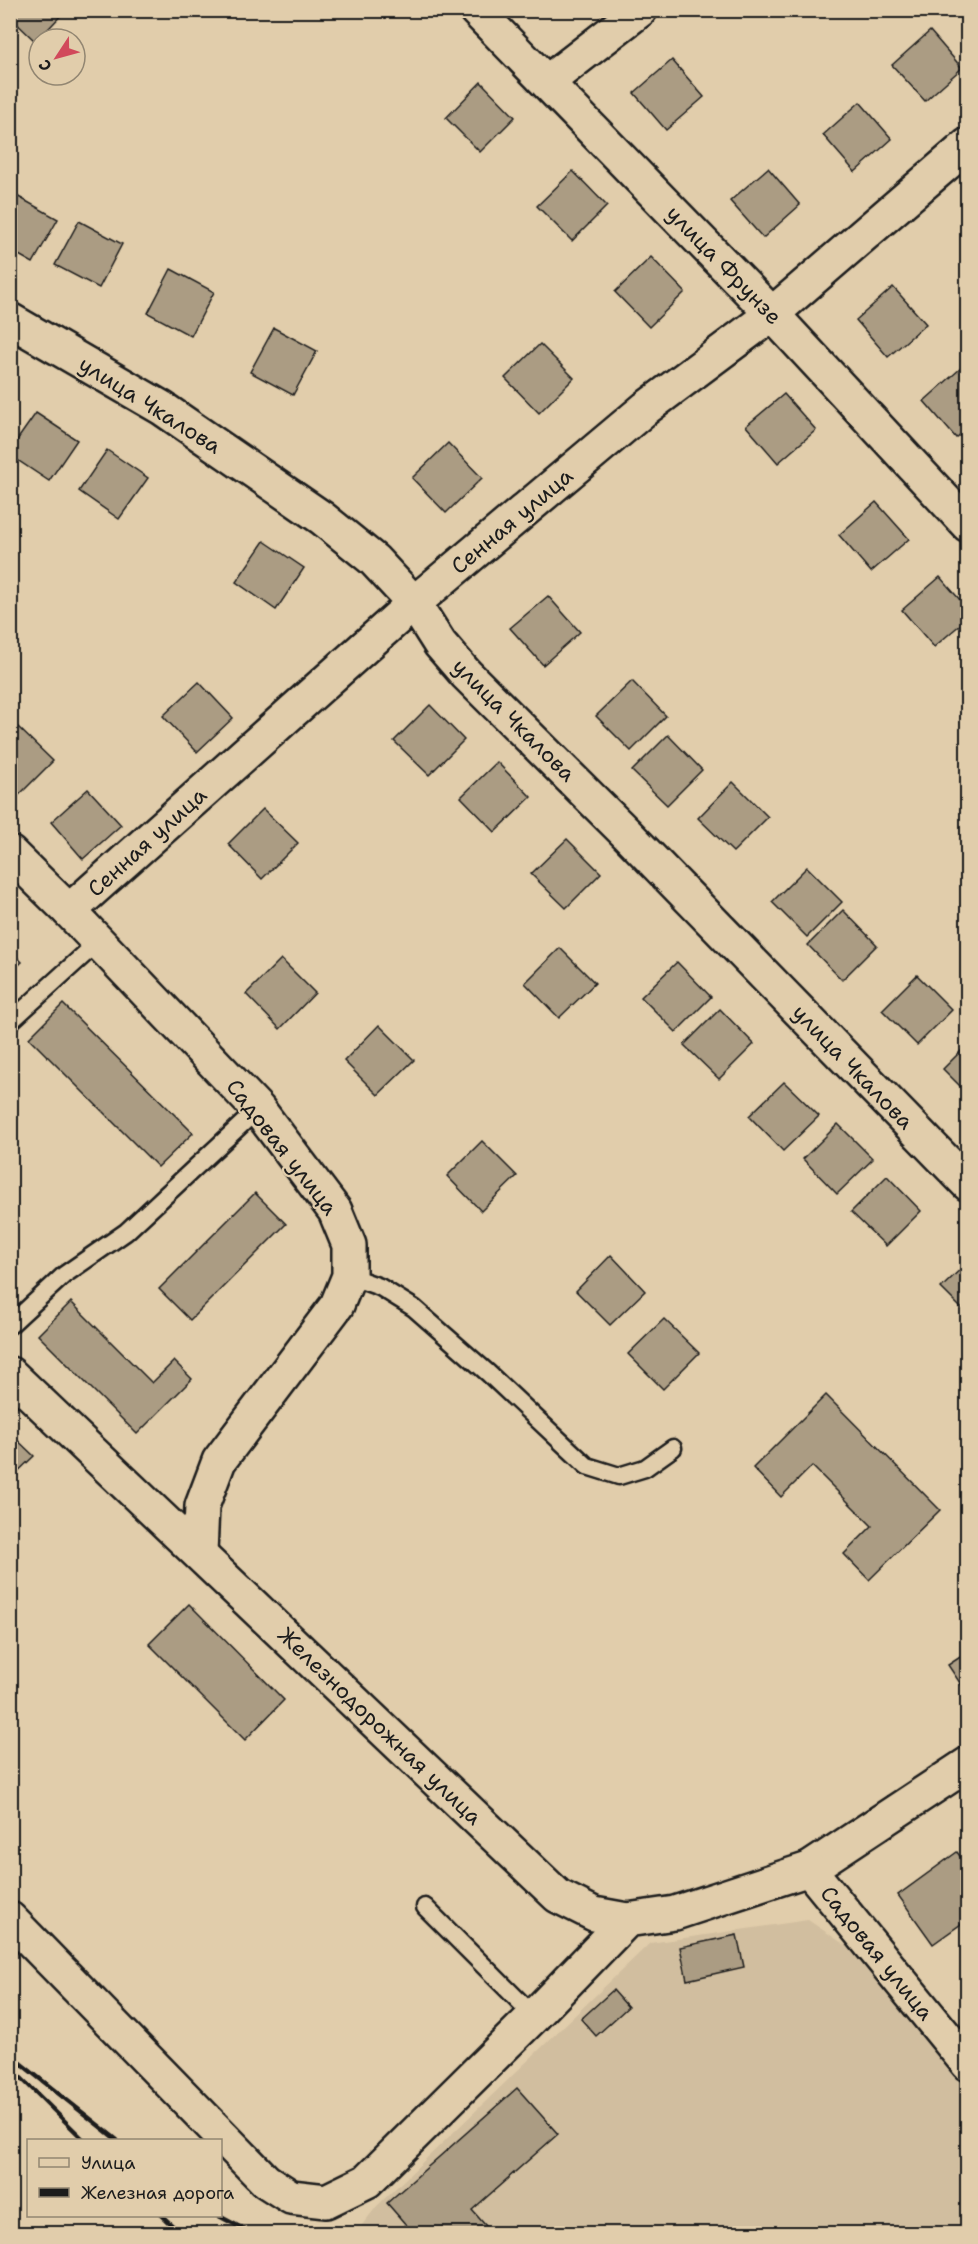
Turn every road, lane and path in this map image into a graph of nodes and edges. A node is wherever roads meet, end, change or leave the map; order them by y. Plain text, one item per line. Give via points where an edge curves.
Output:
1 (476, 10) edge
2 (640, 10) edge
3 (547, 82) junction
4 (968, 145) edge
5 (772, 314) junction
6 (10, 320) edge
7 (968, 525) edge
8 (414, 603) junction
9 (10, 853) edge
10 (69, 911) junction
11 (98, 942) junction
12 (10, 1022) edge
13 (258, 1109) junction
14 (968, 1184) edge
15 (349, 1276) junction
16 (10, 1325) edge
17 (10, 1374) edge
18 (673, 1448) dead end
19 (200, 1553) junction
20 (968, 1764) edge
21 (809, 1869) junction
22 (425, 1907) dead end
23 (10, 1918) edge
24 (627, 1920) junction
25 (534, 2016) junction
26 (968, 2064) edge

1 - 3 street, улица Фрунзе
2 - 3 street
3 - 5 street, улица Фрунзе
4 - 5 street, Сенная улица
5 - 7 street, улица Фрунзе
5 - 8 street, Сенная улица via 646,408
6 - 8 street, улица Чкалова via 162,408 322,518 374,560
8 - 10 street, Сенная улица
8 - 14 street, улица Чкалова via 440,644 466,674
9 - 10 street, Садовая улица
10 - 11 street, Садовая улица
11 - 12 lane
11 - 13 street, Садовая улица
13 - 15 street, Садовая улица via 335,1211 349,1245
13 - 16 lane via 126,1232 64,1275
15 - 18 lane via 380,1287 414,1308 587,1466 619,1476 645,1468
15 - 19 street, Садовая улица via 337,1305 219,1461 202,1506
17 - 19 street, Железнодорожная улица
19 - 24 street, Железнодорожная улица via 558,1896 594,1914
20 - 21 street, Железнодорожная улица
21 - 24 street, Железнодорожная улица via 675,1913
21 - 26 street, Садовая улица
22 - 25 lane
23 - 25 street via 266,2181 291,2197 326,2201 367,2181
24 - 25 street

